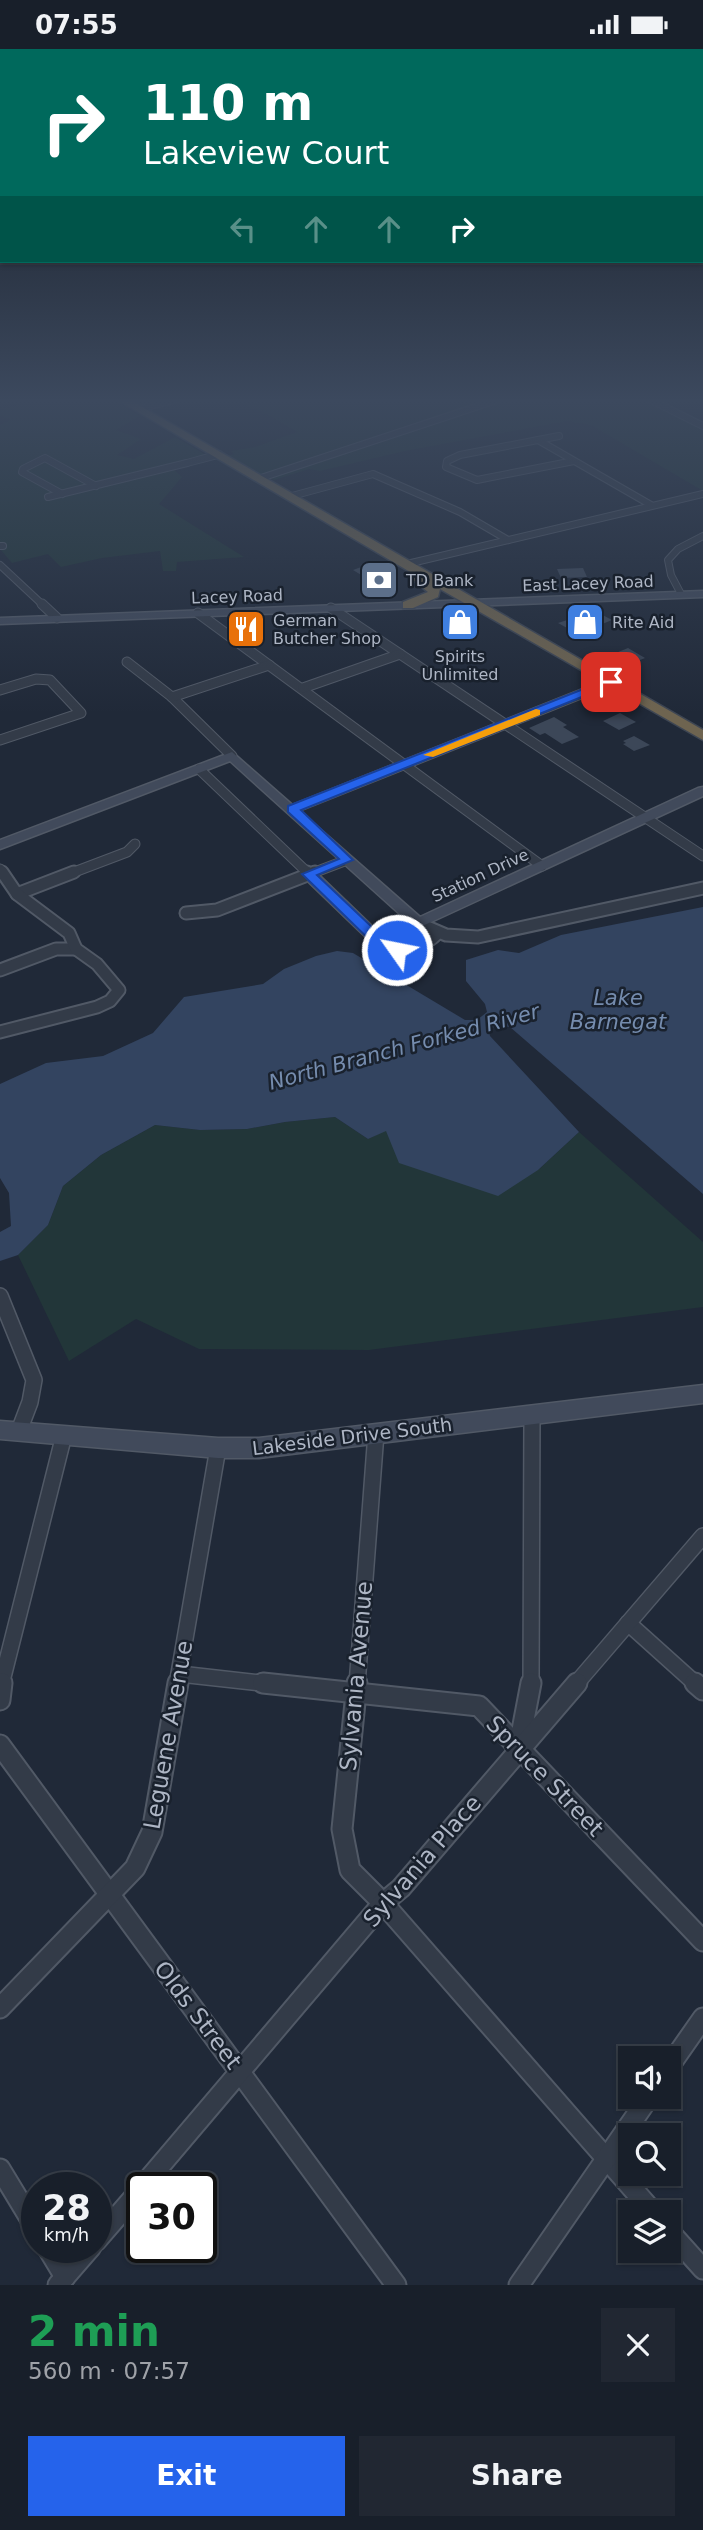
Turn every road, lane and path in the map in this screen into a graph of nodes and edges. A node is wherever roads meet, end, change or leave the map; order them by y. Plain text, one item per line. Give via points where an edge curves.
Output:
1 (306, 504) edge
2 (440, 504) edge
3 (654, 504) edge
4 (651, 505) joint
5 (703, 536) edge
6 (508, 540) junction
7 (0, 565) edge
8 (411, 566) junction
9 (681, 594) junction
10 (703, 594) edge
11 (475, 603) junction
12 (408, 605) junction
13 (331, 608) junction
14 (198, 613) junction
15 (57, 618) junction
16 (0, 621) edge
17 (400, 654) junction
18 (127, 662) dead end
19 (269, 665) junction
20 (36, 679) joint
21 (611, 682) junction
22 (303, 688) junction
23 (0, 690) edge
24 (172, 697) junction
25 (506, 725) junction
26 (703, 736) edge
27 (0, 740) edge
28 (232, 756) junction
29 (405, 764) junction
30 (199, 769) junction
31 (703, 791) edge
32 (293, 809) junction
33 (644, 818) junction
34 (135, 844) dead end
35 (0, 845) edge
36 (703, 856) edge
37 (347, 860) junction
38 (542, 866) junction
39 (0, 869) edge
40 (308, 874) junction
41 (703, 888) edge
42 (17, 894) junction
43 (186, 913) dead end
44 (418, 923) junction
45 (436, 934) junction
46 (76, 949) junction
47 (0, 970) edge
48 (0, 1032) edge
49 (0, 1296) edge
50 (703, 1394) edge
51 (532, 1414) junction
52 (9, 1430) edge
53 (376, 1433) junction
54 (64, 1435) junction
55 (218, 1448) junction
56 (703, 1536) edge
57 (628, 1623) junction
58 (180, 1674) junction
59 (703, 1691) edge
60 (356, 1693) junction
61 (0, 1700) edge
62 (0, 1745) edge
63 (518, 1750) junction
64 (108, 1897) junction
65 (383, 1903) junction
66 (703, 1941) edge
67 (0, 2008) edge
68 (703, 2018) edge
69 (681, 2049) edge
70 (242, 2073) junction
71 (641, 2109) edge
72 (606, 2158) junction
73 (0, 2169) edge
74 (156, 2172) edge
75 (643, 2200) edge
76 (21, 2204) edge
77 (126, 2206) edge
78 (112, 2223) edge
79 (681, 2244) edge
80 (54, 2263) edge
81 (77, 2263) edge
82 (703, 2269) edge
83 (61, 2281) edge
84 (396, 2285) edge
85 (519, 2285) edge

1 - 8 highway
2 - 6 street
3 - 4 street
4 - 6 street
5 - 9 street via 668,560
6 - 8 street
7 - 15 street
8 - 11 highway
8 - 12 highway via 410,575 429,585 434,594
9 - 10 street, East Lacey Road
9 - 11 street, East Lacey Road
11 - 12 street, Lacey Road
11 - 21 highway
12 - 13 street, Lacey Road
13 - 14 street, Lacey Road
13 - 17 street
14 - 15 street, Lacey Road
14 - 19 street
15 - 16 street, Lacey Road
17 - 22 street
17 - 25 street
18 - 24 street
19 - 22 street
19 - 24 street
20 - 23 street
20 - 27 street via 50,680 81,713
21 - 25 street
21 - 26 highway
22 - 29 street
24 - 28 street
25 - 29 street
25 - 33 street
28 - 30 street
28 - 32 street, Station Drive
29 - 32 street
29 - 38 street
30 - 35 street
30 - 40 street
31 - 33 street, Station Drive
32 - 37 street, Station Drive
33 - 36 street
33 - 38 street, Station Drive
34 - 42 street via 127,852
37 - 40 street
37 - 44 street, Station Drive
38 - 44 street, Station Drive
39 - 42 street
40 - 43 street via 217,910
40 - 45 street via 387,949 412,949
41 - 45 street via 478,937
42 - 46 street via 69,933
44 - 45 street
46 - 47 street via 56,949
46 - 48 street via 97,964 118,989 117,994 97,1007
49 - 52 street via 34,1380 30,1402
50 - 51 street, Lakeside Drive South
51 - 53 street, Lakeside Drive South
51 - 63 street via 531,1691
52 - 54 street, Lakeside Drive South
53 - 55 street, Lakeside Drive South via 259,1448
53 - 60 street, Sylvania Avenue
54 - 55 street, Lakeside Drive South
54 - 61 street
55 - 58 street, Leguene Avenue
56 - 57 street, Sylvania Place
57 - 59 street
57 - 63 street, Sylvania Place
58 - 60 street, Spruce Street
58 - 64 street, Leguene Avenue via 152,1832 135,1868
60 - 63 street, Spruce Street via 479,1706
60 - 65 street, Sylvania Avenue via 342,1829 350,1870
62 - 64 street, Olds Street
63 - 65 street, Sylvania Place via 401,1888
63 - 66 street, Spruce Street
64 - 67 street, Leguene Avenue
64 - 70 street, Olds Street
65 - 70 street, Sylvania Place
65 - 72 street, Sylvania Avenue
68 - 69 street
70 - 74 street, Sylvania Place
70 - 84 street, Olds Street
71 - 72 street
72 - 75 street, Sylvania Avenue
72 - 85 street
73 - 76 street
77 - 78 street, Sylvania Place
79 - 82 street
80 - 83 street
81 - 83 street

